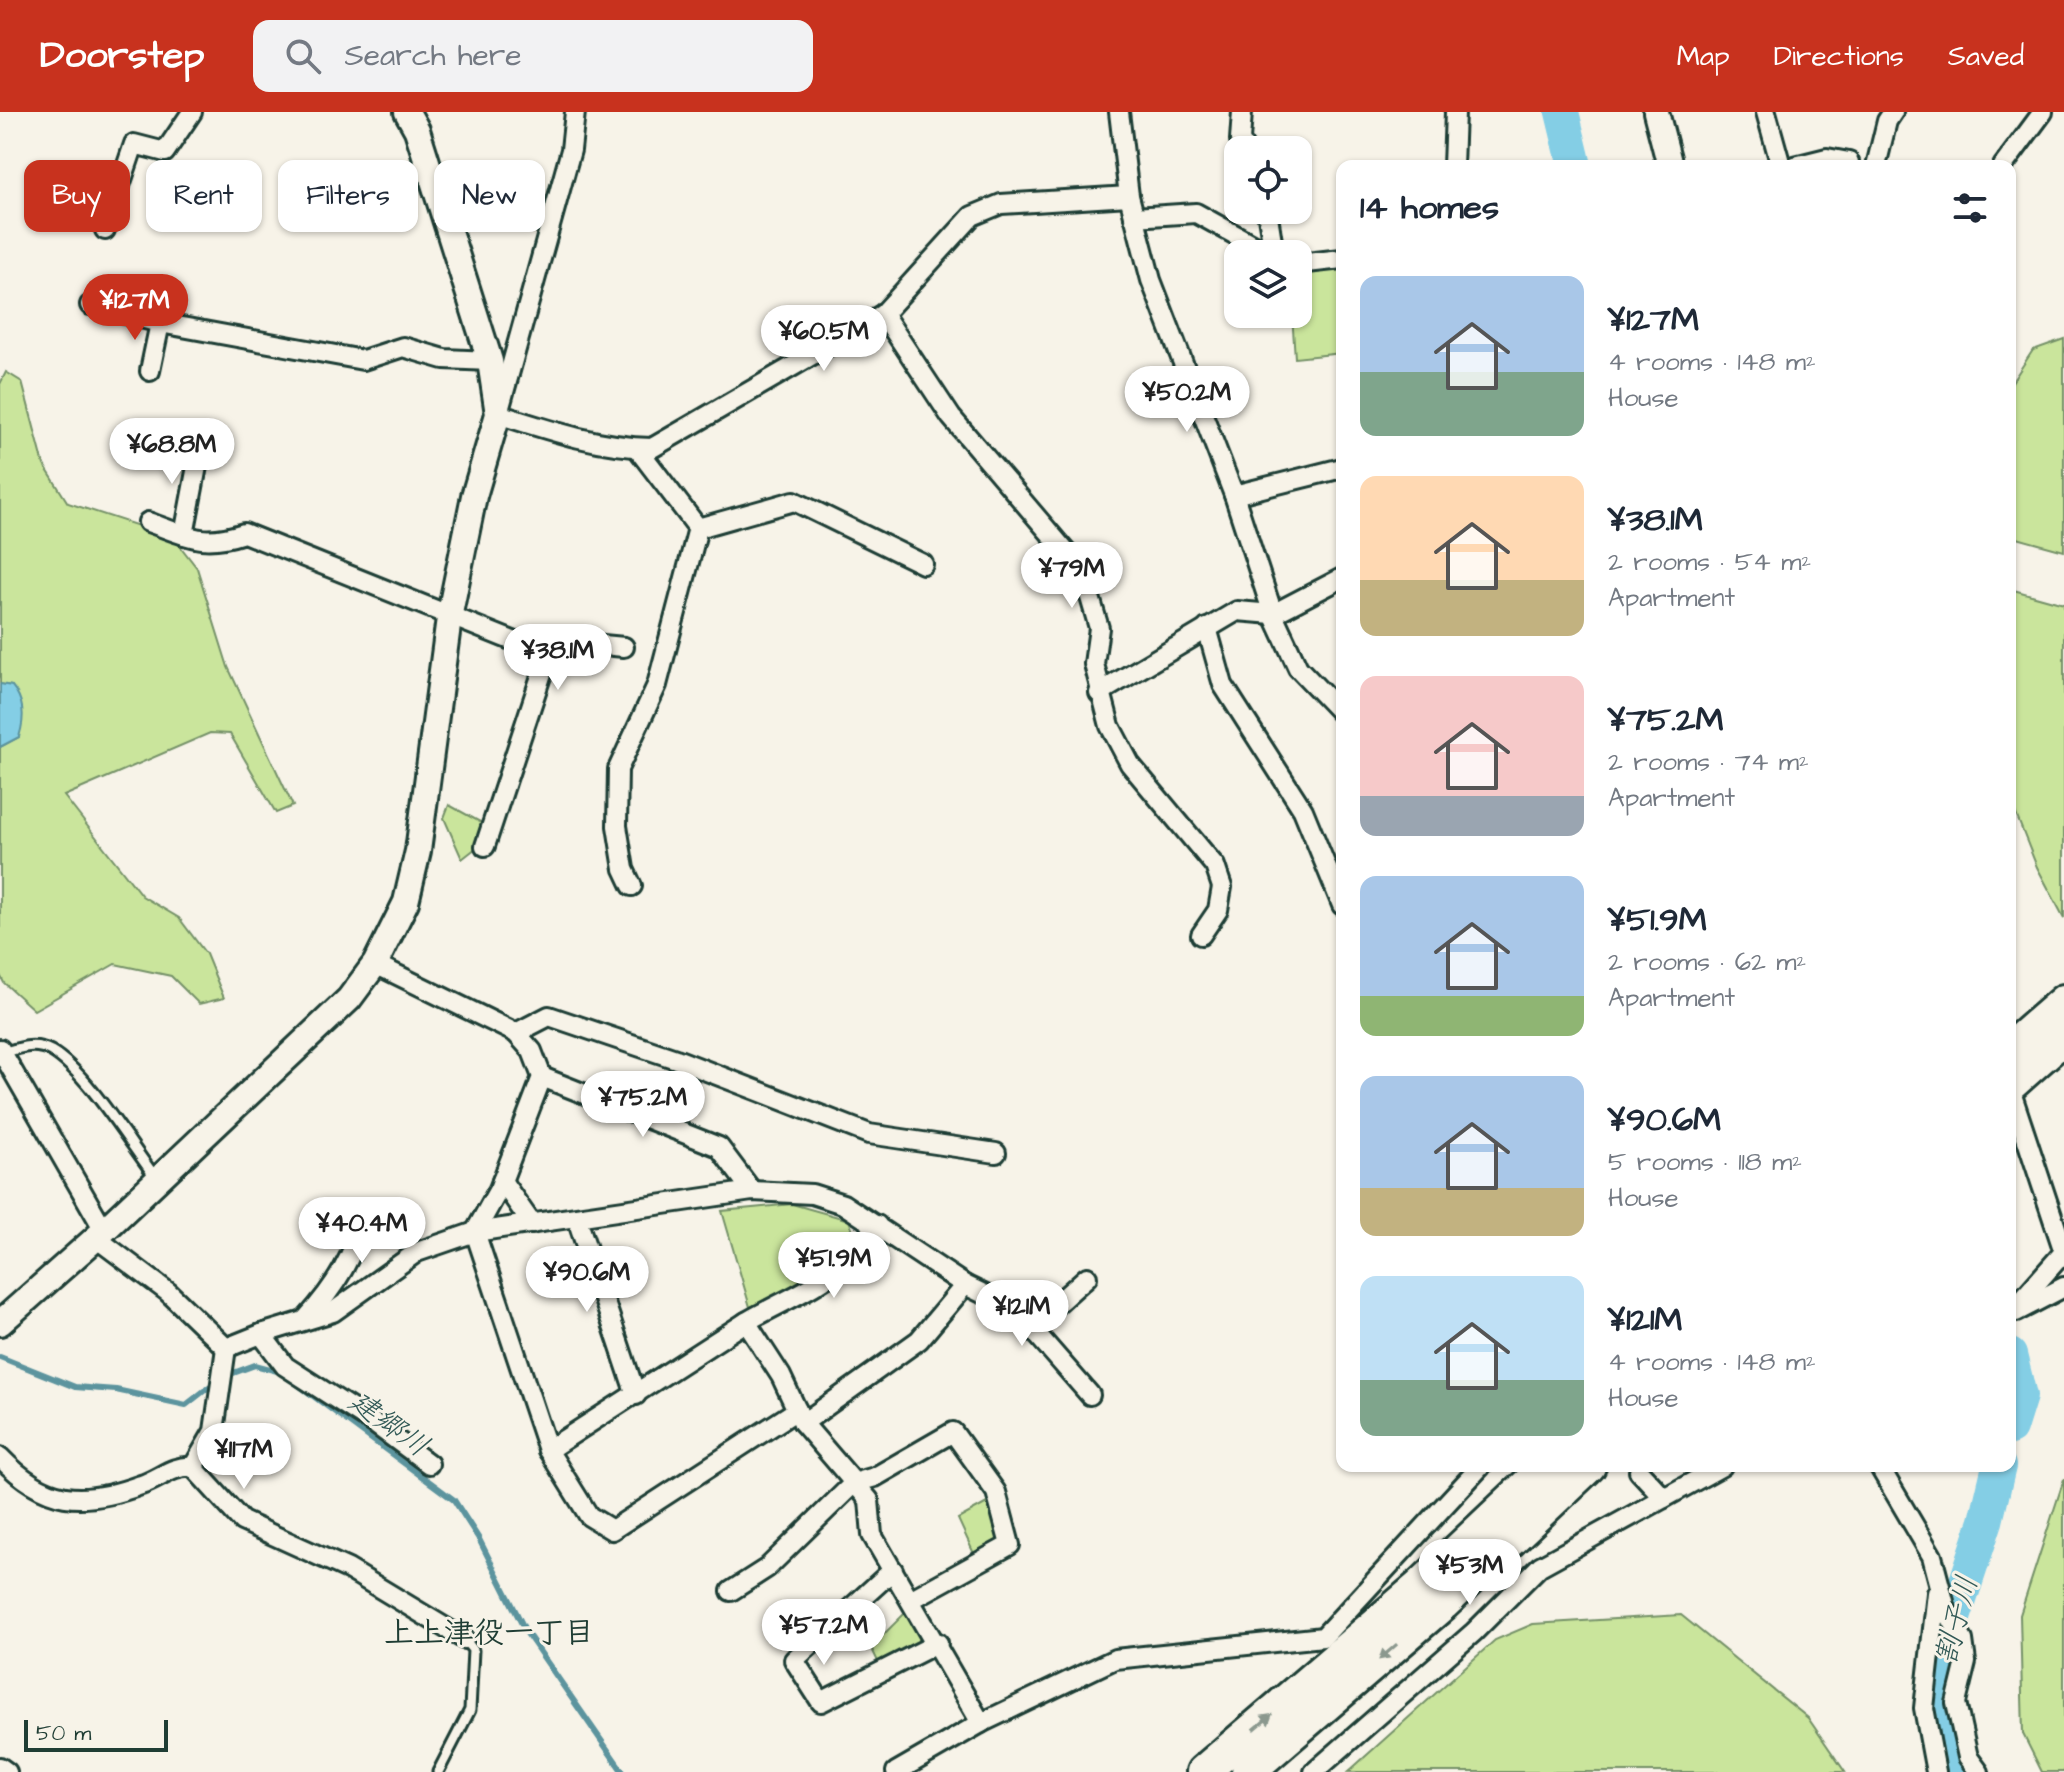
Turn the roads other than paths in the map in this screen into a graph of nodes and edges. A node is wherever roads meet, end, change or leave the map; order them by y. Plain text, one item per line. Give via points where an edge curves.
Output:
1 (192, 112) edge
2 (407, 112) edge
3 (575, 112) edge
4 (1119, 112) edge
5 (1242, 112) edge
6 (1455, 112) edge
7 (1656, 112) edge
8 (1766, 112) edge
9 (1893, 112) edge
10 (2043, 112) edge
11 (1240, 136) edge
12 (129, 160) edge
13 (1453, 160) edge
14 (1668, 160) edge
15 (1779, 160) edge
16 (1877, 160) edge
17 (2007, 160) edge
18 (1129, 196) junction
19 (1134, 217) junction
20 (1246, 240) edge
21 (1336, 260) edge
22 (1312, 262) edge
23 (90, 305) dead end
24 (883, 314) junction
25 (160, 323) junction
26 (490, 361) junction
27 (150, 371) dead end
28 (498, 414) junction
29 (201, 445) dead end
30 (637, 448) junction
31 (1336, 470) edge
32 (1234, 495) junction
33 (148, 522) dead end
34 (698, 528) junction
35 (184, 535) junction
36 (923, 564) dead end
37 (1336, 581) edge
38 (1273, 614) junction
39 (449, 618) junction
40 (1207, 628) junction
41 (624, 647) dead end
42 (548, 655) junction
43 (1099, 693) junction
44 (1336, 708) edge
45 (485, 846) dead end
46 (632, 886) dead end
47 (1336, 890) edge
48 (1201, 935) dead end
49 (375, 964) junction
50 (2064, 1001) edge
51 (516, 1033) junction
52 (2064, 1037) edge
53 (2016, 1043) edge
54 (1, 1051) edge
55 (542, 1077) junction
56 (2016, 1081) edge
57 (2016, 1105) edge
58 (996, 1153) dead end
59 (158, 1180) junction
60 (502, 1181) junction
61 (752, 1191) junction
62 (366, 1212) dead end
63 (577, 1219) junction
64 (532, 1224) junction
65 (877, 1225) junction
66 (475, 1232) junction
67 (100, 1234) junction
68 (2064, 1252) edge
69 (1087, 1277) dead end
70 (965, 1285) junction
71 (2064, 1287) edge
72 (2016, 1307) edge
73 (2016, 1311) edge
74 (305, 1321) junction
75 (746, 1322) junction
76 (0, 1323) edge
77 (1031, 1327) junction
78 (261, 1334) junction
79 (226, 1352) junction
80 (636, 1395) junction
81 (1090, 1395) dead end
82 (800, 1416) junction
83 (548, 1450) junction
84 (0, 1457) edge
85 (429, 1464) dead end
86 (193, 1467) junction
87 (1475, 1472) edge
88 (1541, 1472) edge
89 (1583, 1472) edge
90 (1640, 1472) edge
91 (1711, 1472) edge
92 (1883, 1472) edge
93 (854, 1483) junction
94 (1664, 1498) junction
95 (893, 1570) junction
96 (1938, 1586) junction
97 (731, 1591) dead end
98 (912, 1599) junction
99 (464, 1639) joint
100 (938, 1643) junction
101 (981, 1723) junction
102 (0, 1767) edge
103 (7, 1772) edge
104 (438, 1772) edge
105 (896, 1772) edge
106 (1203, 1772) edge
107 (1248, 1772) edge
108 (1314, 1772) edge
109 (1936, 1772) edge
110 (1979, 1772) edge

1 - 12 street via 165,152 134,144
2 - 26 street
3 - 28 street via 571,150
4 - 18 street
5 - 11 street
6 - 13 street
7 - 14 street
8 - 15 street
9 - 16 street
10 - 17 street
18 - 19 street
18 - 24 street via 1001,204 972,216
19 - 20 street via 1196,213
19 - 32 street via 1167,324
21 - 22 street
23 - 25 street
24 - 30 street via 652,448
24 - 43 street via 951,417 1066,552 1087,587 1099,628 1094,664
25 - 26 street via 363,360 403,347 444,359
25 - 27 street
26 - 28 street
28 - 30 street via 576,439
28 - 39 street via 474,496
29 - 35 street
30 - 34 street
31 - 32 street
32 - 38 street
33 - 35 street
34 - 36 street via 794,501
34 - 46 street via 657,685 618,769 617,826
35 - 39 street via 217,542 244,533
37 - 38 street
38 - 40 street via 1237,611
38 - 44 street via 1298,668
39 - 42 street
39 - 49 street via 418,851 406,902
40 - 43 street
40 - 47 street via 1223,685 1303,810
41 - 42 street via 582,643
42 - 45 street
43 - 48 street via 1130,764 1215,866 1222,887 1218,910
49 - 51 street
49 - 59 street via 349,999
50 - 53 highway
51 - 55 street via 532,1051
51 - 58 street via 549,1016 869,1134
52 - 56 highway
54 - 59 lane via 29,1045 51,1051 83,1081
54 - 67 street
55 - 60 street
55 - 61 street via 719,1147
57 - 68 street
59 - 67 street
60 - 64 street
60 - 66 street
61 - 63 street
61 - 65 street via 812,1194 843,1204
62 - 74 street via 336,1286
63 - 64 street
63 - 80 street
64 - 66 street
65 - 70 street
65 - 75 street via 856,1255 819,1286
66 - 74 street via 417,1252 333,1312
66 - 83 street
67 - 76 street
67 - 79 street via 168,1292
68 - 72 street
69 - 77 street
70 - 77 street via 1015,1309
70 - 82 street via 919,1340
71 - 73 street
74 - 78 street
75 - 80 street
75 - 82 street
77 - 81 street
78 - 79 street
78 - 85 street via 285,1366
79 - 86 street via 214,1431
80 - 83 street
82 - 83 street via 612,1530 589,1516
82 - 93 street
84 - 86 street via 44,1493 81,1500 142,1485 179,1466
86 - 99 street via 242,1521 348,1569
87 - 101 street via 1323,1637 1115,1659
106 -> 88 highway via 1419,1587
89 -> 107 highway via 1443,1604
90 - 94 street
91 - 94 street
92 - 96 street via 1932,1556
93 - 95 street via 869,1500 872,1535
93 - 97 street via 767,1568
93 - 98 street via 875,1477 953,1432 996,1492 1010,1545
94 - 108 street via 1540,1566 1474,1632
95 - 98 street
95 - 100 street via 794,1660 821,1702
96 - 109 street via 1924,1708
96 - 110 street via 1963,1640 1966,1662 1956,1703 1968,1757
98 - 100 street
99 - 104 lane via 473,1650 470,1710
100 - 101 street
101 - 105 street
102 - 103 street

